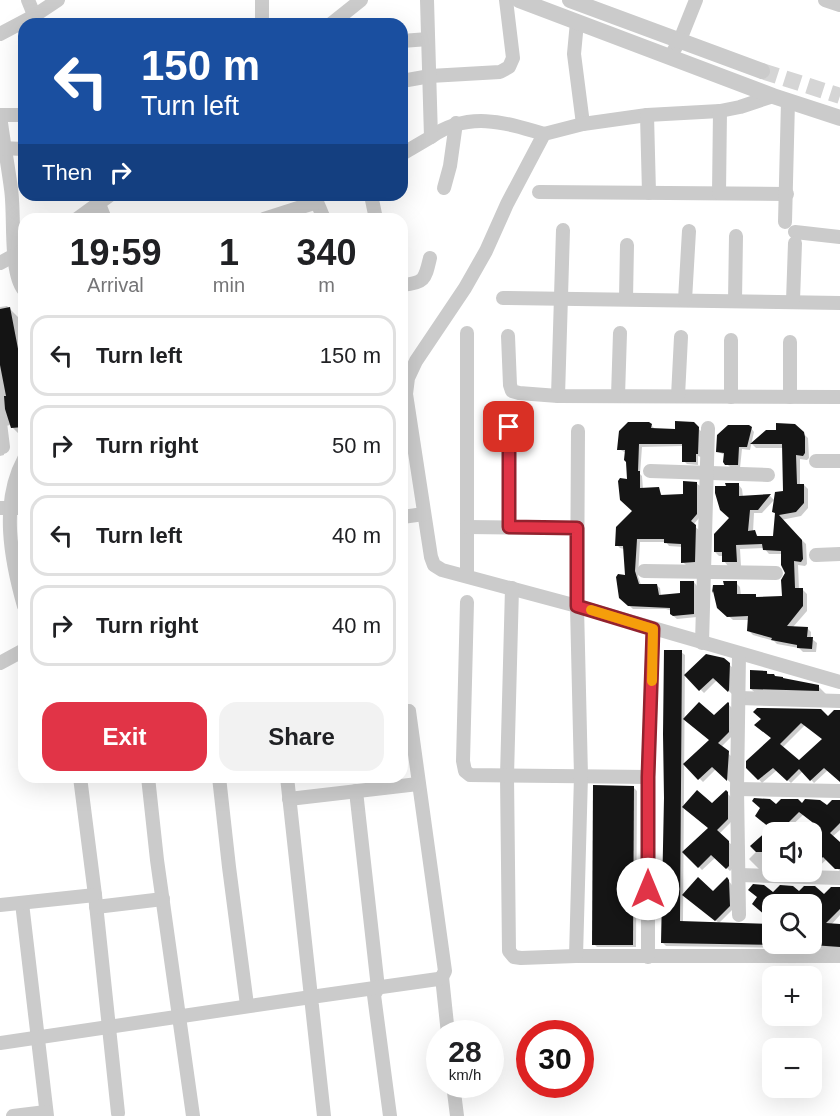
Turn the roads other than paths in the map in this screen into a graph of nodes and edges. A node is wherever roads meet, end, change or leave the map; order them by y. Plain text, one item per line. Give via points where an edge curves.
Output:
1 (28, 0) edge
2 (58, 0) edge
3 (261, 0) edge
4 (361, 0) edge
5 (427, 0) edge
6 (506, 0) edge
7 (520, 0) edge
8 (570, 0) edge
9 (696, 0) edge
10 (825, 0) edge
11 (840, 5) edge
12 (35, 18) edge
13 (38, 18) edge
14 (262, 18) edge
15 (338, 18) edge
16 (577, 22) junction
17 (18, 27) edge
18 (0, 34) edge
19 (428, 39) junction
20 (680, 40) junction
21 (408, 41) edge
22 (670, 57) junction
23 (762, 70) tunnel mouth
24 (430, 76) junction
25 (408, 80) edge
26 (781, 98) junction
27 (720, 111) junction
28 (0, 115) edge
29 (18, 115) edge
30 (647, 115) junction
31 (840, 118) edge
32 (456, 123) junction
33 (583, 124) junction
34 (433, 131) junction
35 (544, 134) junction
36 (2, 148) edge
37 (18, 149) edge
38 (408, 150) edge
39 (444, 188) dead end
40 (6, 191) edge
41 (539, 192) dead end
42 (650, 193) junction
43 (719, 193) junction
44 (787, 194) junction
45 (102, 201) edge
46 (308, 201) edge
47 (85, 213) edge
48 (279, 213) edge
49 (563, 230) dead end
50 (689, 231) dead end
51 (792, 232) junction
52 (736, 236) dead end
53 (840, 237) edge
54 (627, 245) dead end
55 (18, 248) edge
56 (18, 254) edge
57 (430, 258) dead end
58 (0, 263) edge
59 (408, 284) edge
60 (503, 298) dead end
61 (560, 298) junction
62 (626, 299) junction
63 (685, 300) junction
64 (735, 301) junction
65 (793, 301) junction
66 (840, 303) edge
67 (467, 333) dead end
68 (620, 333) dead end
69 (508, 336) dead end
70 (681, 337) dead end
71 (731, 340) dead end
72 (790, 342) dead end
73 (408, 372) edge
74 (558, 396) junction
75 (618, 396) junction
76 (678, 396) junction
77 (731, 397) junction
78 (790, 397) junction
79 (840, 397) edge
80 (408, 418) edge
81 (0, 423) edge
82 (509, 427) dead end
83 (708, 428) dead end
84 (578, 432) dead end
85 (3, 447) dead end
86 (816, 461) dead end
87 (840, 461) edge
88 (18, 470) edge
89 (650, 471) dead end
90 (707, 472) junction
91 (768, 475) dead end
92 (4, 508) edge
93 (424, 514) junction
94 (408, 516) edge
95 (467, 527) junction
96 (509, 527) junction
97 (577, 528) junction
98 (840, 554) edge
99 (816, 555) dead end
100 (644, 571) dead end
101 (704, 573) junction
102 (776, 573) dead end
103 (467, 576) junction
104 (18, 578) edge
105 (512, 588) junction
106 (467, 602) dead end
107 (577, 606) junction
108 (653, 629) junction
109 (702, 643) junction
110 (18, 653) edge
111 (739, 654) junction
112 (0, 663) edge
113 (840, 682) edge
114 (739, 698) junction
115 (840, 701) edge
116 (409, 711) dead end
117 (507, 776) junction
118 (581, 776) junction
119 (648, 777) junction
120 (81, 783) edge
121 (149, 783) edge
122 (220, 783) edge
123 (288, 783) edge
124 (418, 784) junction
125 (737, 789) junction
126 (356, 791) junction
127 (840, 791) edge
128 (289, 799) junction
129 (739, 875) junction
130 (840, 878) edge
131 (163, 899) junction
132 (96, 901) junction
133 (22, 903) junction
134 (0, 905) edge
135 (739, 915) dead end
136 (576, 956) junction
137 (840, 956) edge
138 (648, 957) junction
139 (442, 977) junction
140 (378, 988) junction
141 (311, 997) junction
142 (247, 1005) junction
143 (179, 1016) junction
144 (447, 1020) edge
145 (108, 1026) junction
146 (38, 1037) junction
147 (0, 1043) edge
148 (455, 1098) edge
149 (118, 1113) dead end
150 (46, 1114) edge
151 (13, 1116) edge
152 (193, 1116) edge
153 (324, 1116) edge
154 (390, 1116) edge
155 (457, 1116) edge

1 - 12 street
2 - 13 street
3 - 14 street
4 - 15 street
5 - 19 street
6 - 24 street via 513,58 509,67 500,72
7 - 16 street
8 - 20 street
9 - 20 street
10 - 11 street
16 - 22 street
16 - 33 street via 574,54
17 - 18 street
19 - 21 street
19 - 24 street
20 - 22 street
20 - 23 street
22 - 26 street
24 - 25 street
24 - 34 street
26 - 27 street
26 - 31 street
26 - 44 street
27 - 30 street
27 - 43 street
28 - 29 street
28 - 36 street
30 - 33 street
30 - 42 street
32 - 34 street
32 - 35 street via 482,121
32 - 39 street
33 - 35 street
34 - 38 street
35 - 73 street via 465,288
36 - 37 street
36 - 40 street
40 - 55 street
41 - 42 street
42 - 43 street
43 - 44 street
44 - 51 street
45 - 47 street
46 - 48 street
49 - 61 street
50 - 63 street
51 - 53 street
51 - 65 street
52 - 64 street
54 - 62 street
56 - 58 street
57 - 59 street via 426,276 420,282
60 - 61 street
61 - 62 street
61 - 74 street
62 - 63 street
63 - 64 street
64 - 65 street
65 - 66 street
67 - 95 street
68 - 75 street
69 - 74 street via 512,391
70 - 76 street
71 - 77 street
72 - 78 street
74 - 75 street
75 - 76 street
76 - 77 street
77 - 78 street
78 - 79 street
80 - 93 street
81 - 85 street
82 - 96 street
83 - 90 street
84 - 97 street
86 - 87 street
88 - 92 street
89 - 90 street
90 - 91 street
90 - 101 street
92 - 104 street
93 - 94 street
93 - 103 street via 434,565
95 - 96 street
95 - 103 street
96 - 97 street
97 - 107 street
98 - 99 street
100 - 101 street
101 - 102 street
101 - 109 street
103 - 105 street
105 - 107 street
105 - 117 street
106 - 117 street via 465,771 470,775
107 - 108 street
107 - 118 street
108 - 109 street
108 - 119 street
109 - 111 street
110 - 112 street
111 - 113 street
111 - 114 street
114 - 115 street
114 - 125 street
116 - 124 street
117 - 118 street
117 - 136 street via 509,951 521,958
118 - 119 street
118 - 136 street
119 - 138 street
120 - 132 street
121 - 131 street
122 - 142 street
123 - 128 street
124 - 126 street
124 - 139 street via 446,971
125 - 127 street
125 - 129 street
126 - 128 street
126 - 140 street
128 - 141 street
129 - 130 street
129 - 135 street
131 - 132 street
131 - 143 street
132 - 133 street
132 - 145 street
133 - 134 street
133 - 146 street
136 - 138 street
137 - 138 street
139 - 140 street
139 - 144 street
140 - 141 street
140 - 154 street via 374,995
141 - 142 street
141 - 153 street
142 - 143 street
143 - 145 street
143 - 152 street
145 - 146 street
145 - 149 street
146 - 147 street
146 - 150 street
148 - 155 street
150 - 151 street

